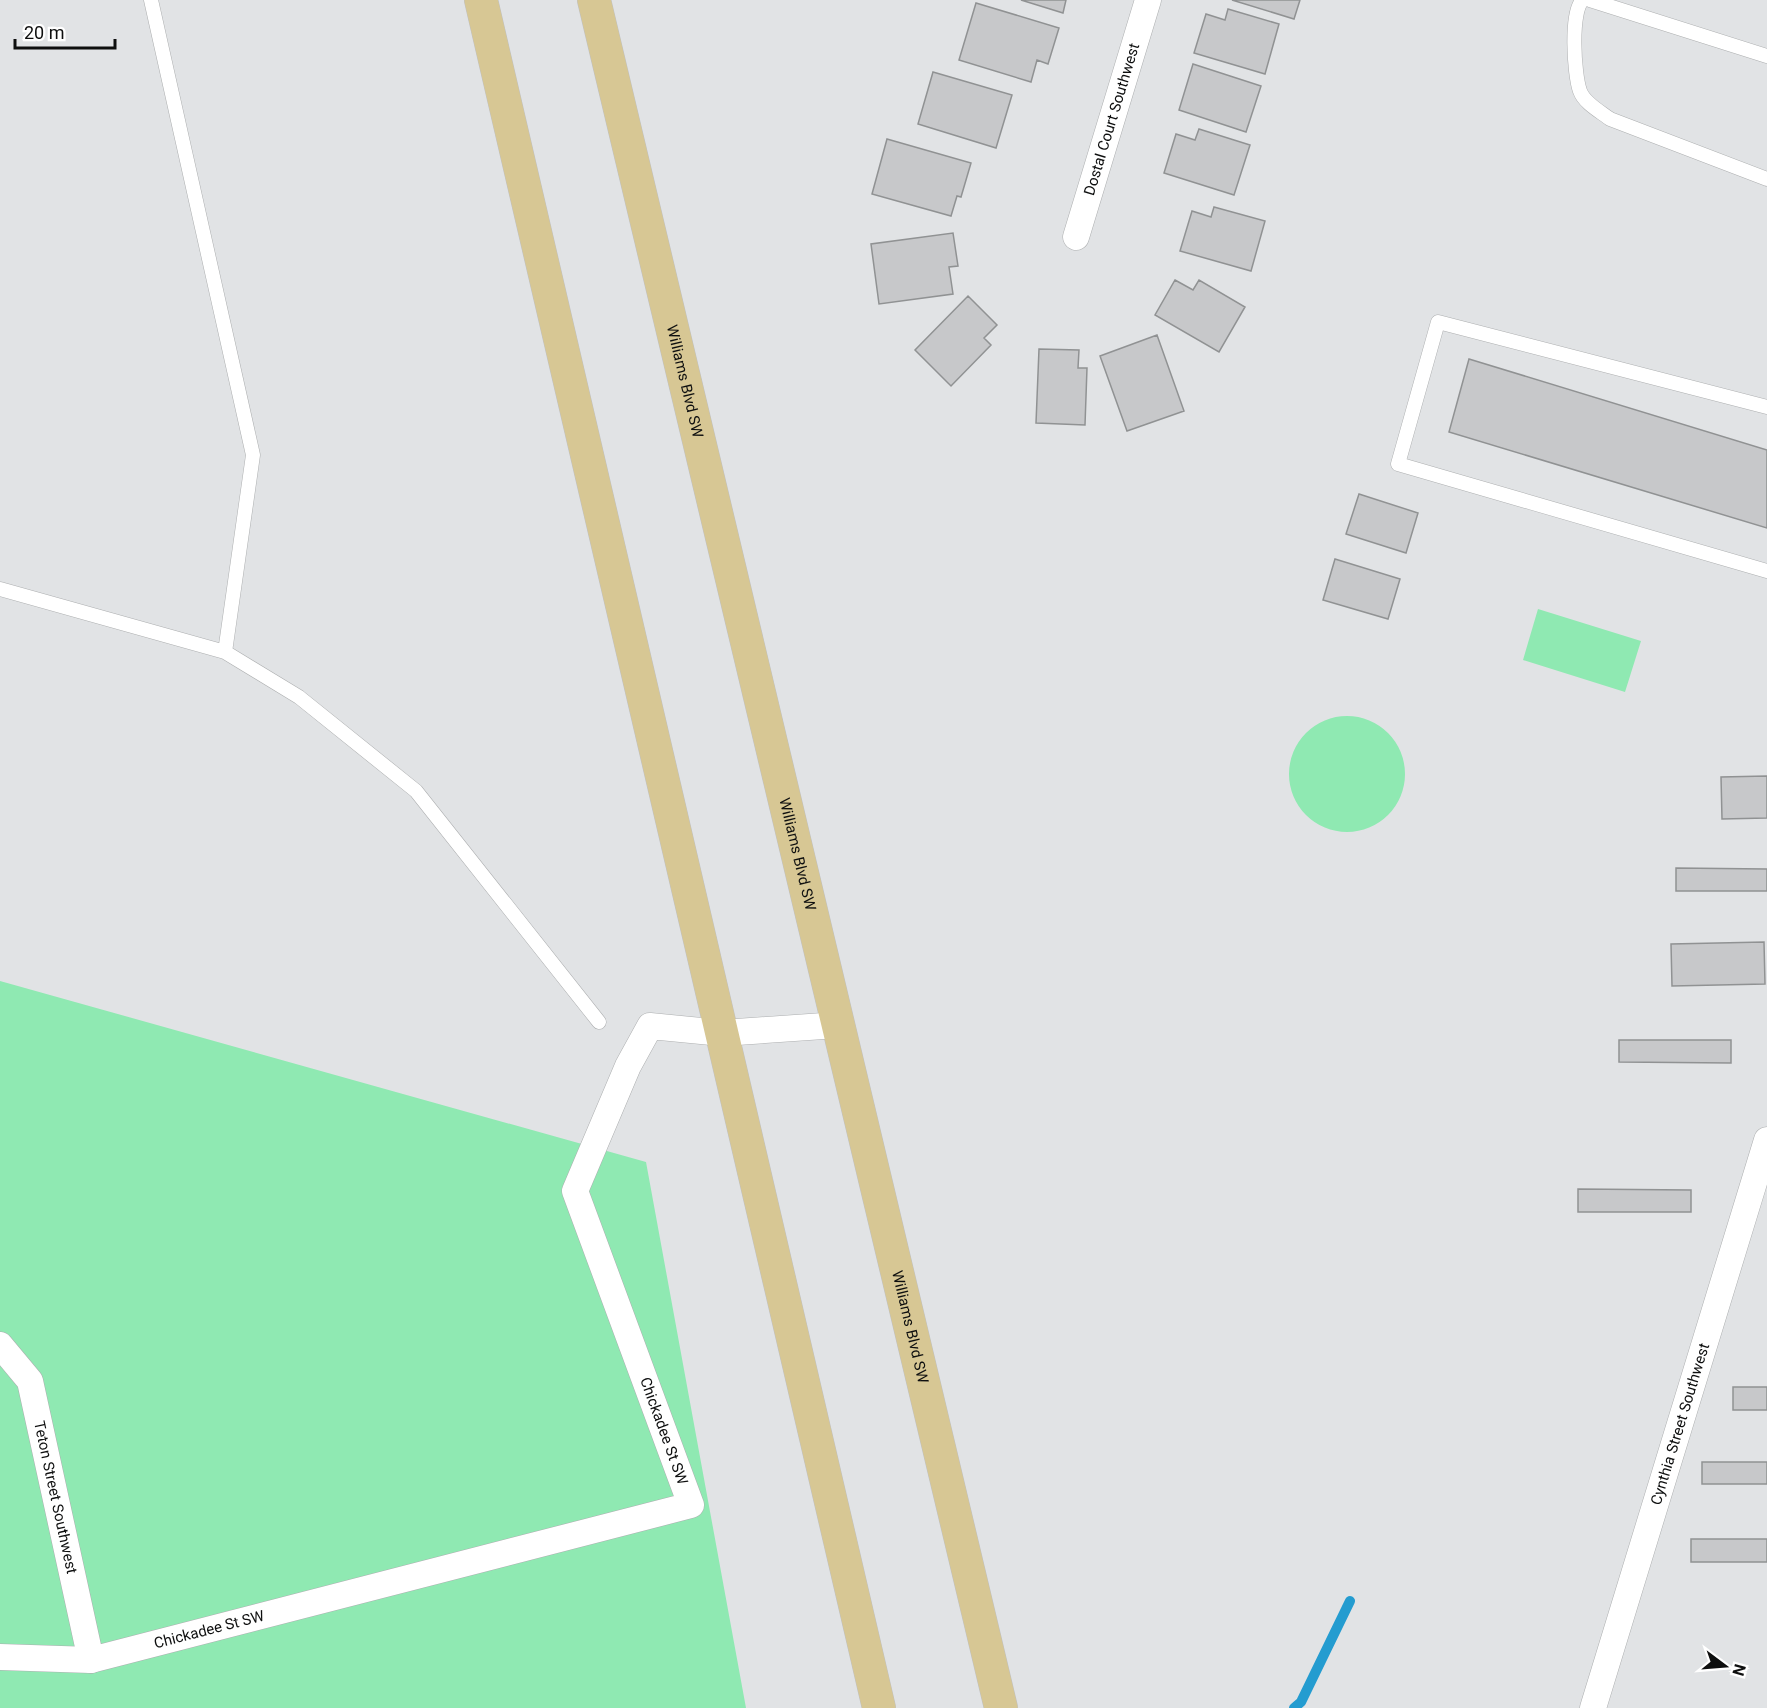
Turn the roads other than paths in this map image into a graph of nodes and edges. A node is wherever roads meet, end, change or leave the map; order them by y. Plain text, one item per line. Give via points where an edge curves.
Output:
1 (151, 0) edge
2 (481, 0) edge
3 (594, 0) edge
4 (1148, 0) edge
5 (1583, 0) edge
6 (1590, 0) edge
7 (1767, 56) edge
8 (1767, 179) edge
9 (1076, 237) dead end
10 (1767, 407) edge
11 (1767, 571) edge
12 (0, 589) edge
13 (225, 652) junction
14 (599, 1022) dead end
15 (838, 1025) junction
16 (722, 1033) junction
17 (1767, 1140) edge
18 (0, 1345) edge
19 (0, 1658) edge
20 (91, 1660) junction
21 (879, 1708) edge
22 (1001, 1708) edge
23 (1593, 1708) edge

1 - 13 lane via 253,455
2 - 16 main road
3 - 15 main road, Williams Blvd SW
4 - 9 street, Dostal Court Southwest
5 - 8 lane via 1574,19 1580,92 1592,106 1610,119
6 - 7 lane
10 - 11 lane via 1438,322 1398,464
12 - 13 lane
13 - 14 lane via 299,697 416,791
15 - 16 street, Chickadee St SW
15 - 22 main road, Williams Blvd SW
16 - 20 street, Chickadee St SW via 650,1026 628,1066 575,1191 691,1505
16 - 21 main road
17 - 23 street, Cynthia Street Southwest
18 - 20 street, Teton Street Southwest via 30,1381
19 - 20 street

